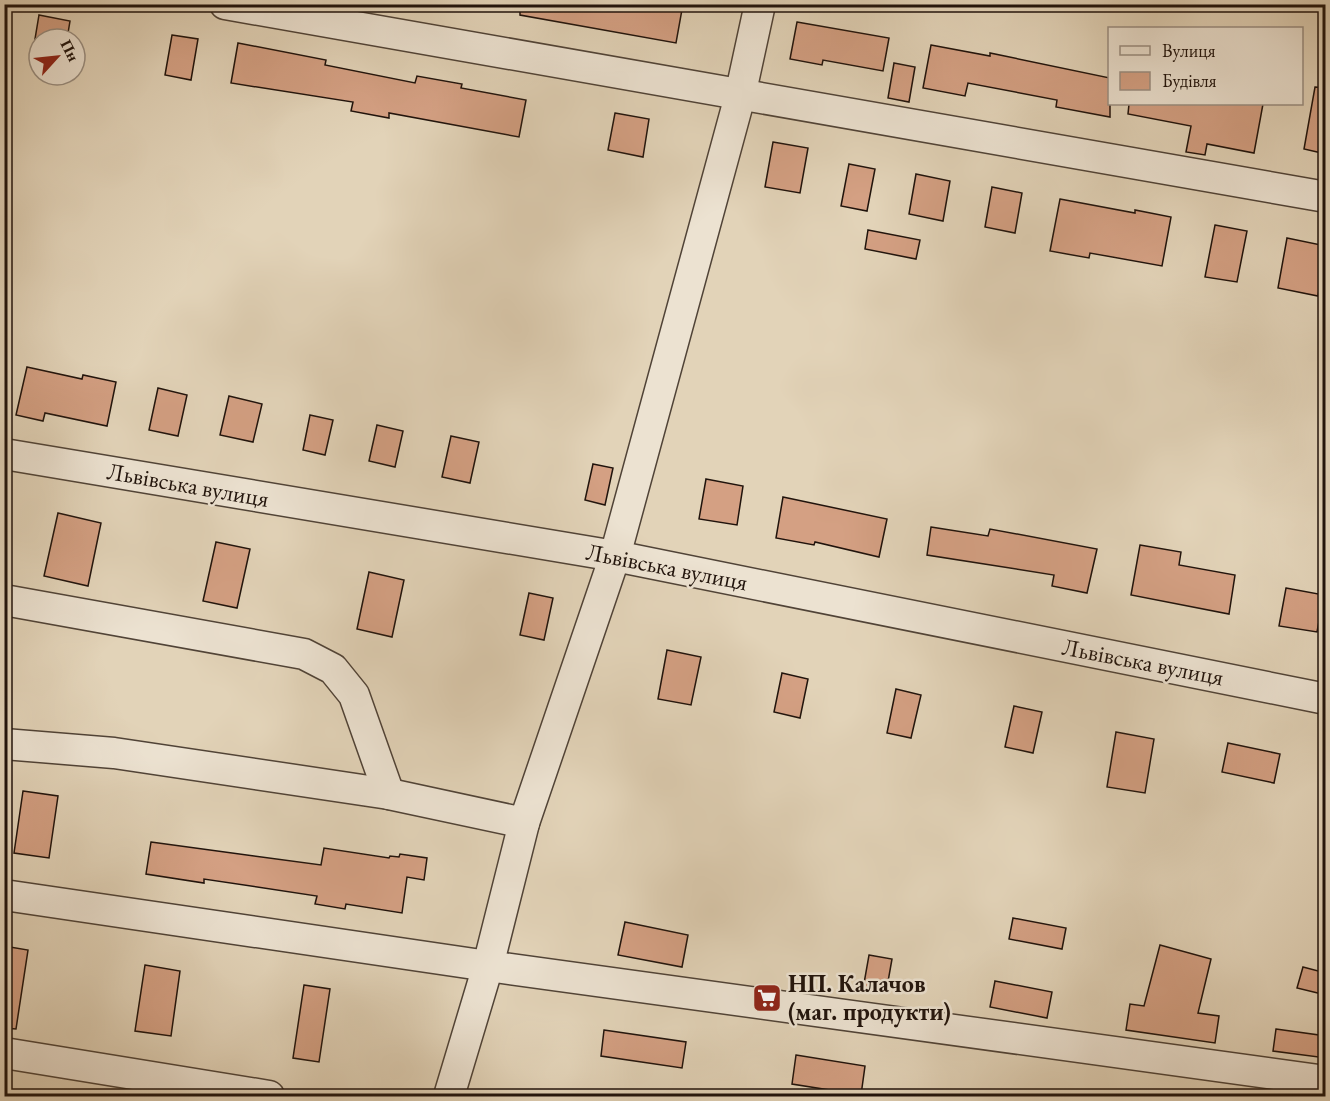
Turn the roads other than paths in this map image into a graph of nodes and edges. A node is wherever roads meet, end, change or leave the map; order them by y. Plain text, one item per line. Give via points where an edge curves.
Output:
1 (225, 4) edge
2 (760, 4) edge
3 (740, 96) junction
4 (1326, 197) edge
5 (4, 454) edge
6 (615, 556) junction
7 (4, 600) edge
8 (1326, 699) edge
9 (4, 744) edge
10 (389, 794) junction
11 (524, 823) junction
12 (4, 895) edge
13 (488, 966) junction
14 (4, 1053) edge
15 (1326, 1081) edge
16 (269, 1096) edge
17 (449, 1096) edge

1 - 3 street
2 - 3 street
3 - 4 street
3 - 6 street
5 - 6 street, Львівська вулиця
6 - 8 street, Львівська вулиця
6 - 11 street
7 - 10 street via 304,654 333,669 354,695
9 - 10 street via 114,753
10 - 11 street
11 - 13 street
12 - 13 street
13 - 15 street
13 - 17 street
14 - 16 street

